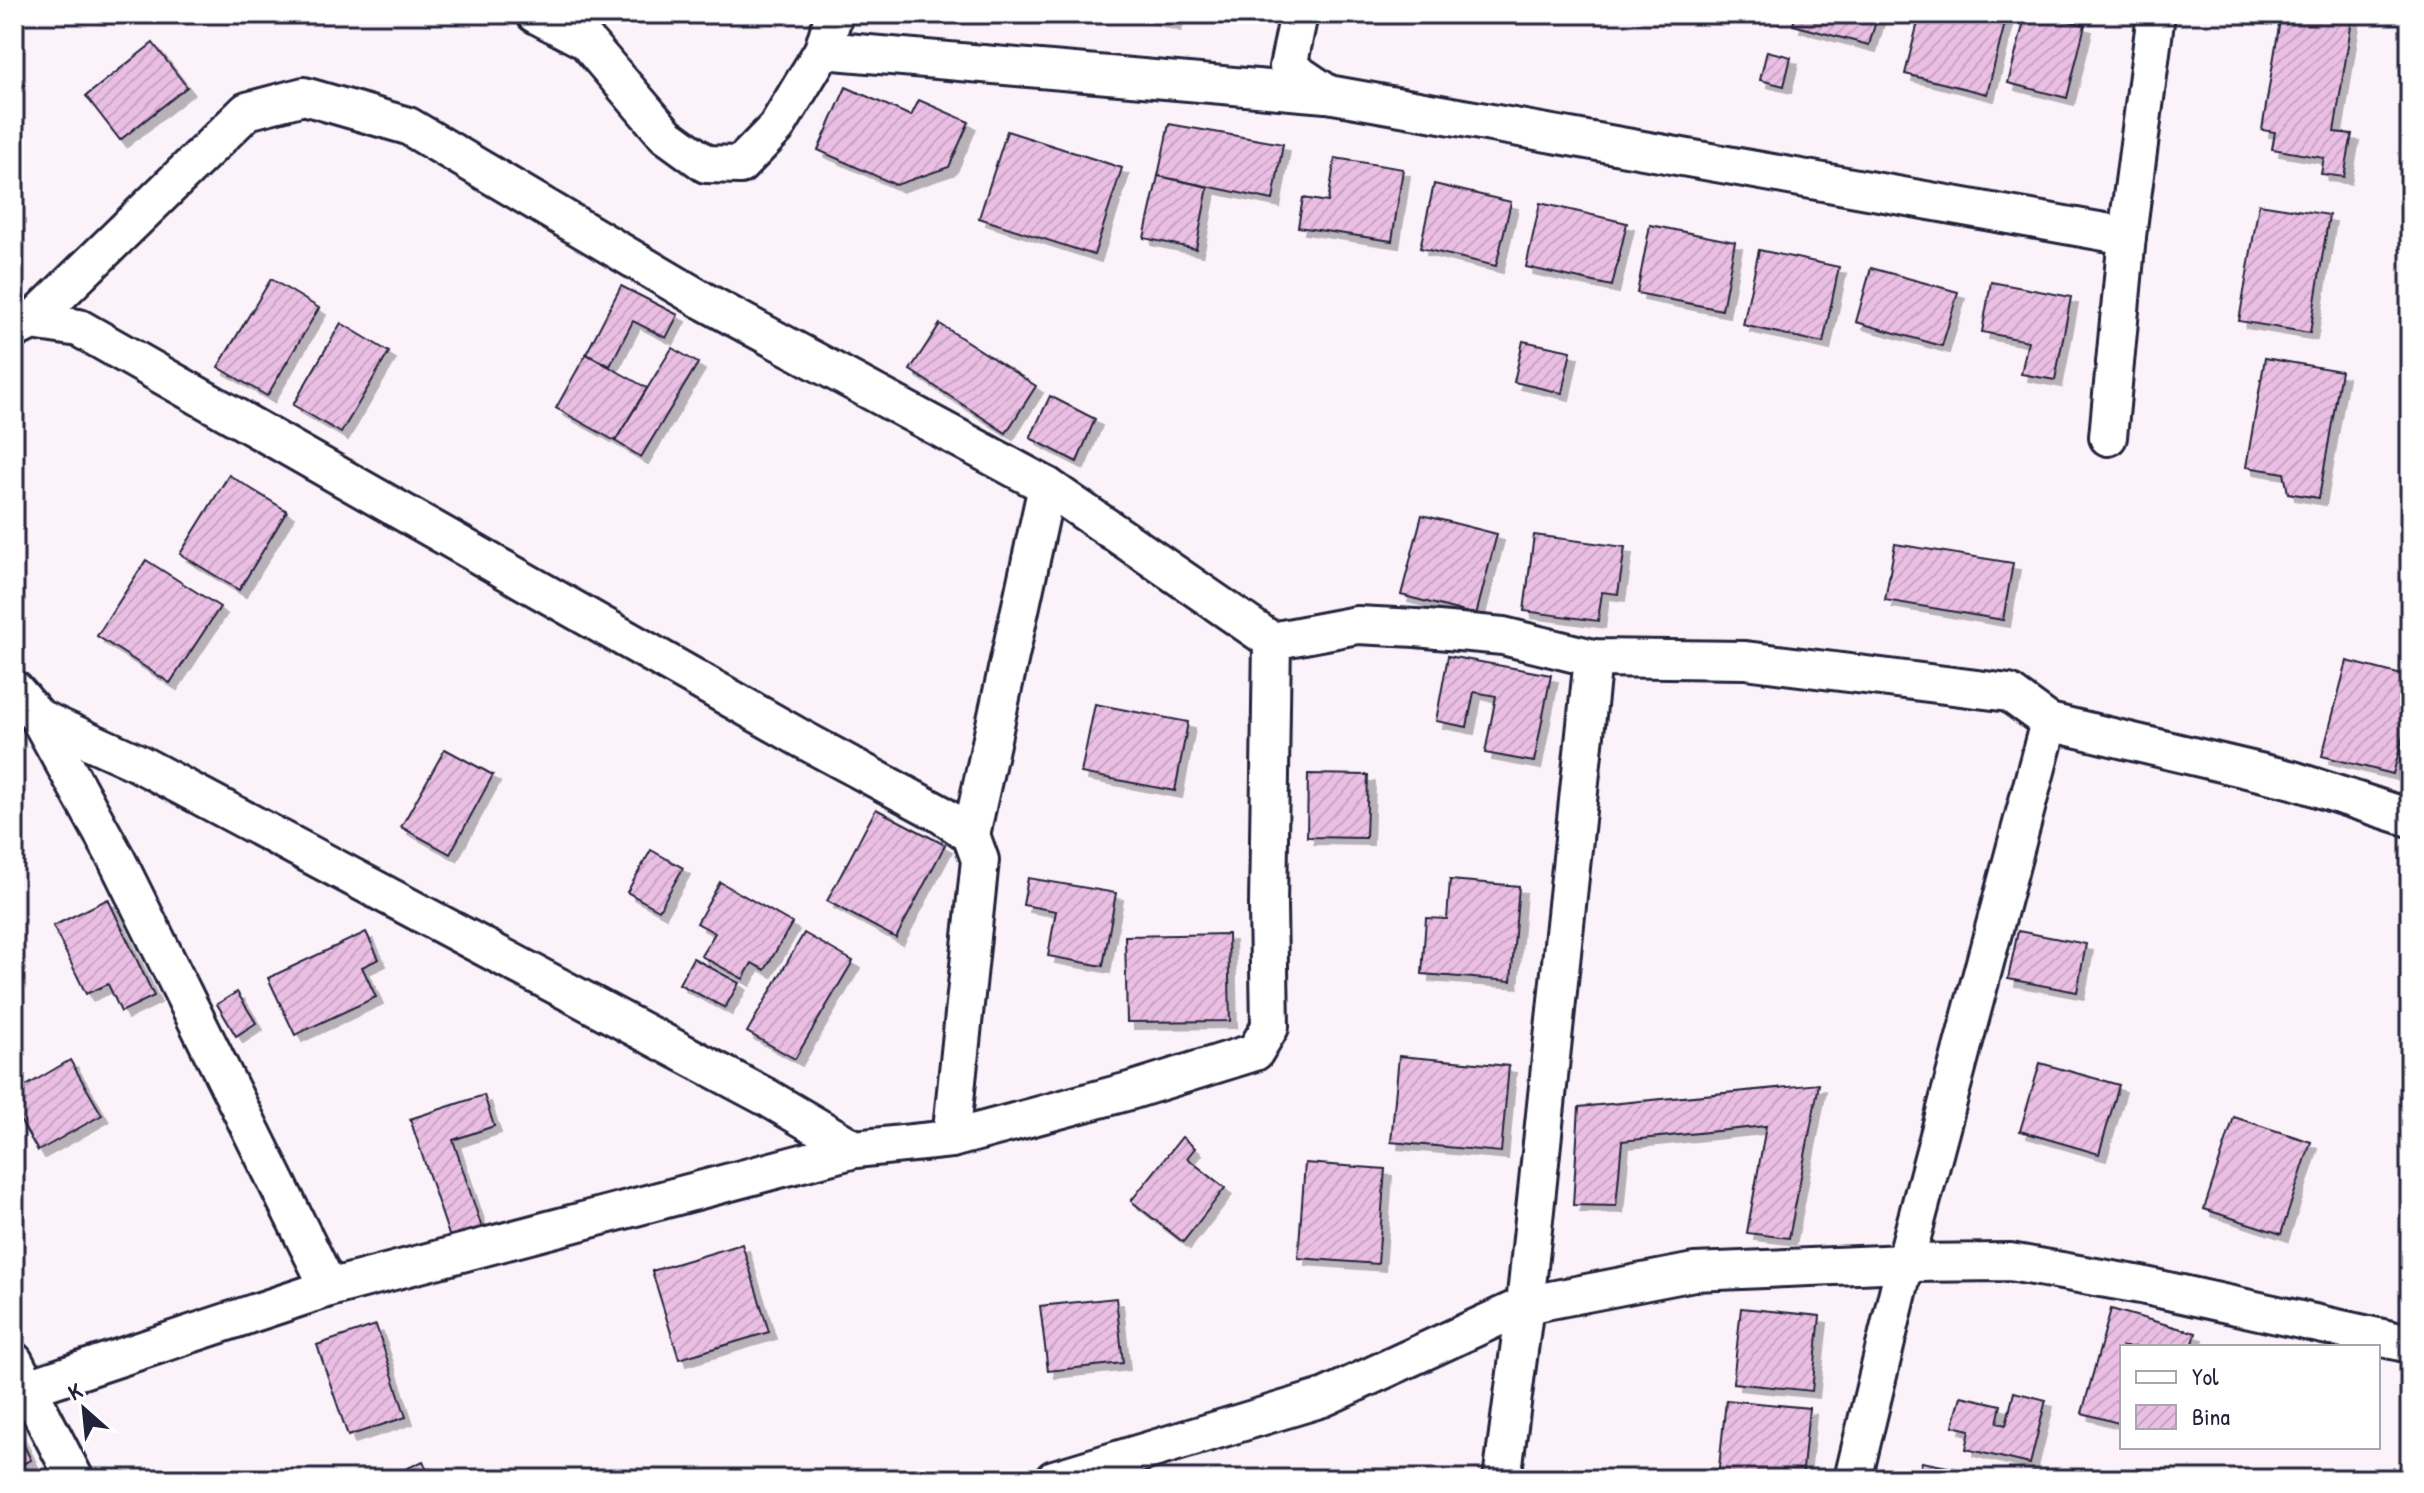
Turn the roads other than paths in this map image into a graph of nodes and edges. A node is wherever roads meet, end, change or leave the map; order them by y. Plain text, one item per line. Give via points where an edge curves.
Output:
1 (535, 14) edge
2 (834, 14) edge
3 (1299, 14) edge
4 (2156, 14) edge
5 (823, 50) junction
6 (1328, 94) junction
7 (2127, 236) junction
8 (23, 326) edge
9 (2108, 437) dead end
10 (1047, 486) junction
11 (1272, 641) junction
12 (1593, 658) junction
13 (14, 689) edge
14 (39, 718) junction
15 (2049, 722) junction
16 (2410, 818) edge
17 (971, 835) junction
18 (951, 1139) junction
19 (855, 1149) junction
20 (1905, 1263) junction
21 (329, 1288) junction
22 (1525, 1305) junction
23 (2410, 1344) edge
24 (21, 1374) edge
25 (75, 1479) edge
26 (1054, 1479) edge
27 (1502, 1479) edge
28 (1853, 1479) edge

1 - 5 street via 586,41 666,135 706,164 740,165 776,128
2 - 5 street
3 - 6 street via 1288,67
4 - 7 street
5 - 6 street
6 - 7 street
7 - 9 street
8 - 10 street via 247,111 304,96 408,126 702,300
8 - 17 street via 79,328
10 - 11 street
10 - 17 street
11 - 12 street via 1357,625 1416,628 1503,636
11 - 18 street via 1270,1027 1255,1052
12 - 15 street via 1745,660 2009,693
12 - 22 street
13 - 14 street
14 - 19 street via 136,762
14 - 21 street via 117,860
15 - 16 street via 2293,780
15 - 20 street
17 - 18 street via 980,860
18 - 19 street
19 - 21 street
20 - 22 street via 1694,1272
20 - 23 street via 2010,1262
20 - 28 street
21 - 24 street
22 - 26 street via 1323,1398
22 - 27 street
24 - 25 street

